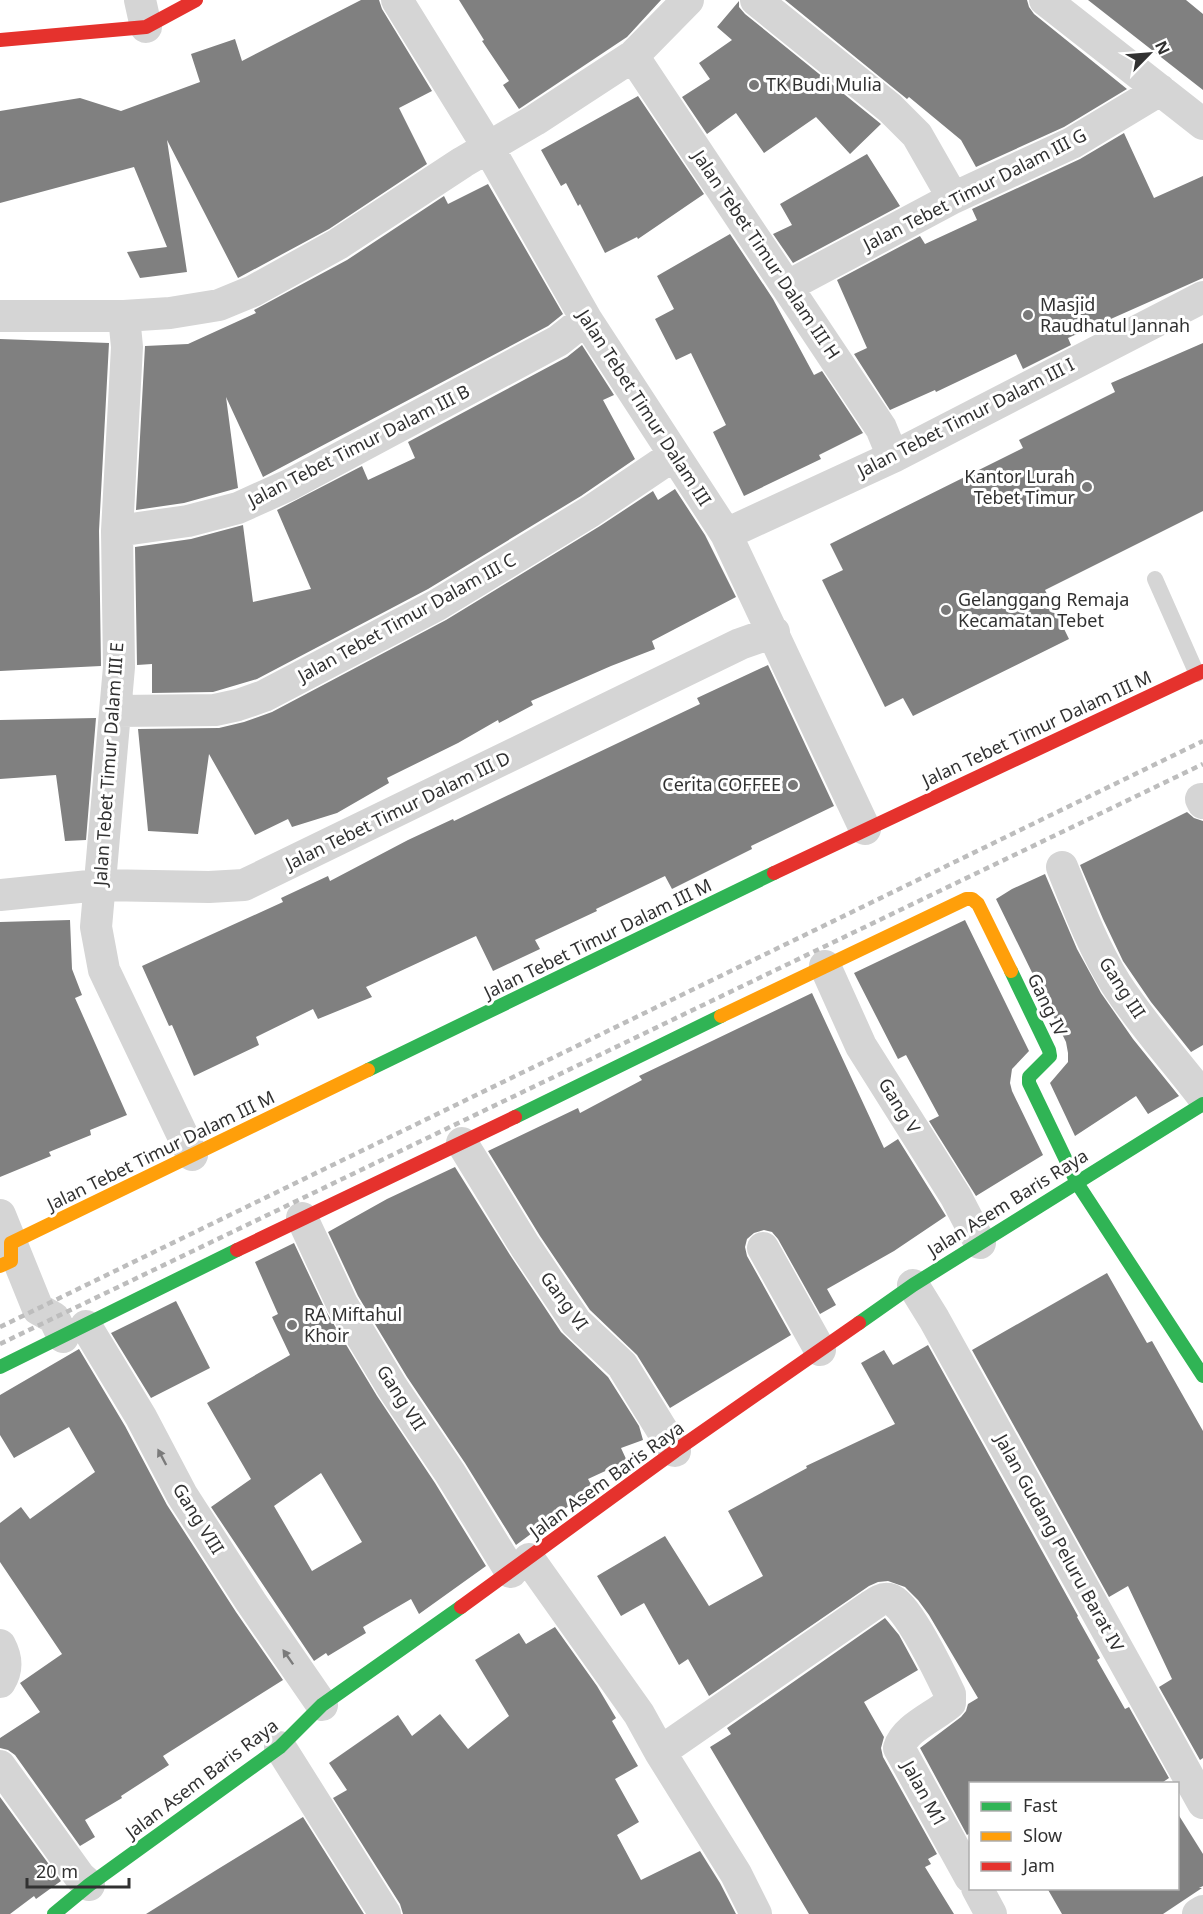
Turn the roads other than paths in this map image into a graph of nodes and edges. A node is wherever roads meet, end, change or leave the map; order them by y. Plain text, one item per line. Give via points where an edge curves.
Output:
1 (196, 0) edge
2 (397, 0) edge
3 (688, 0) edge
4 (756, 0) edge
5 (1045, 0) edge
6 (143, 14) edge
7 (0, 40) edge
8 (633, 56) junction
9 (1160, 90) junction
10 (1203, 124) edge
11 (488, 147) junction
12 (953, 198) junction
13 (788, 286) junction
14 (1203, 297) edge
15 (0, 316) edge
16 (124, 316) junction
17 (586, 319) junction
18 (674, 455) junction
19 (893, 457) junction
20 (117, 531) junction
21 (726, 534) junction
22 (1155, 579) dead end
23 (774, 632) junction
24 (1200, 673) edge
25 (116, 711) junction
26 (865, 829) junction
27 (1062, 867) dead end
28 (99, 885) junction
29 (0, 895) edge
30 (825, 966) junction
31 (1203, 1097) edge
32 (1203, 1104) edge
33 (462, 1143) junction
34 (192, 1155) junction
35 (1077, 1183) junction
36 (302, 1218) junction
37 (4, 1241) edge
38 (980, 1244) junction
39 (763, 1248) dead end
40 (913, 1285) junction
41 (74, 1331) junction
42 (820, 1350) junction
43 (0, 1367) edge
44 (1203, 1376) edge
45 (675, 1451) junction
46 (520, 1565) junction
47 (0, 1645) edge
48 (0, 1682) edge
49 (322, 1705) junction
50 (280, 1747) junction
51 (660, 1752) junction
52 (0, 1766) edge
53 (1203, 1803) edge
54 (969, 1875) edge
55 (89, 1885) junction
56 (978, 1890) edge
57 (1203, 1911) edge
58 (54, 1914) edge
59 (385, 1914) edge
60 (756, 1914) edge
61 (991, 1914) edge
62 (1198, 1914) edge

1 - 6 street
2 - 11 street, Jalan Tebet Timur Dalam III
3 - 8 street
4 - 12 street via 918,135
5 - 9 street
6 - 7 street
8 - 11 street
8 - 13 street, Jalan Tebet Timur Dalam III H
9 - 10 street
9 - 12 street, Jalan Tebet Timur Dalam III G via 1072,143
11 - 16 street via 338,244 253,291 219,304
11 - 17 street, Jalan Tebet Timur Dalam III
12 - 13 street, Jalan Tebet Timur Dalam III G
13 - 19 street, Jalan Tebet Timur Dalam III H via 881,428
14 - 19 street, Jalan Tebet Timur Dalam III I
15 - 16 street
16 - 20 street, Jalan Tebet Timur Dalam III E via 127,347
17 - 18 street, Jalan Tebet Timur Dalam III
17 - 20 street, Jalan Tebet Timur Dalam III B via 558,341 289,485 238,508 188,521
18 - 21 street, Jalan Tebet Timur Dalam III
18 - 25 street, Jalan Tebet Timur Dalam III C via 591,511 436,605 264,696 215,710
19 - 21 street, Jalan Tebet Timur Dalam III I
20 - 25 street, Jalan Tebet Timur Dalam III E
21 - 23 street, Jalan Tebet Timur Dalam III
22 - 24 lane
23 - 26 street, Jalan Tebet Timur Dalam III
23 - 28 street, Jalan Tebet Timur Dalam III D via 740,644 244,885
24 - 26 street, Jalan Tebet Timur Dalam III M
25 - 28 street, Jalan Tebet Timur Dalam III E
26 - 34 street, Jalan Tebet Timur Dalam III M
27 - 31 street, Gang III via 1096,948 1116,983
28 - 29 street, Jalan Tebet Timur Dalam III D
28 - 34 street, Jalan Tebet Timur Dalam III E via 96,927 104,970
30 - 33 street
30 - 35 street, Gang IV via 966,899 978,904 1049,1050 1050,1056 1029,1077 1029,1083
30 - 38 street, Gang V via 861,1046 956,1197
32 - 35 street, Jalan Asem Baris Raya
33 - 36 street
33 - 45 street, Gang VI via 576,1322 622,1365
34 - 37 street, Jalan Tebet Timur Dalam III M
35 - 38 street, Jalan Asem Baris Raya
35 - 44 street
36 - 41 street
36 - 46 street, Gang VII via 342,1304 392,1387 450,1473
37 - 41 street, Gang VIII via 38,1309
38 - 40 street, Jalan Asem Baris Raya
39 - 42 street
40 - 42 street, Jalan Asem Baris Raya
40 - 53 street, Jalan Gudang Peluru Barat IV
41 - 43 street
49 -> 41 street, Gang VIII via 182,1495 141,1417
42 - 45 street, Jalan Asem Baris Raya
45 - 46 street, Jalan Asem Baris Raya
46 - 49 street, Jalan Asem Baris Raya
46 - 51 street, Gang VII via 639,1714
47 - 48 street via 6,1669
49 - 50 street, Jalan Asem Baris Raya
50 - 55 street, Jalan Asem Baris Raya
50 - 59 street
51 - 54 street, Jalan M1 via 879,1600 890,1599 918,1632 950,1694 950,1703 901,1740 899,1748
51 - 60 street, Gang VII via 736,1874
52 - 55 street
55 - 58 street, Jalan Asem Baris Raya
56 - 61 street
57 - 62 street

